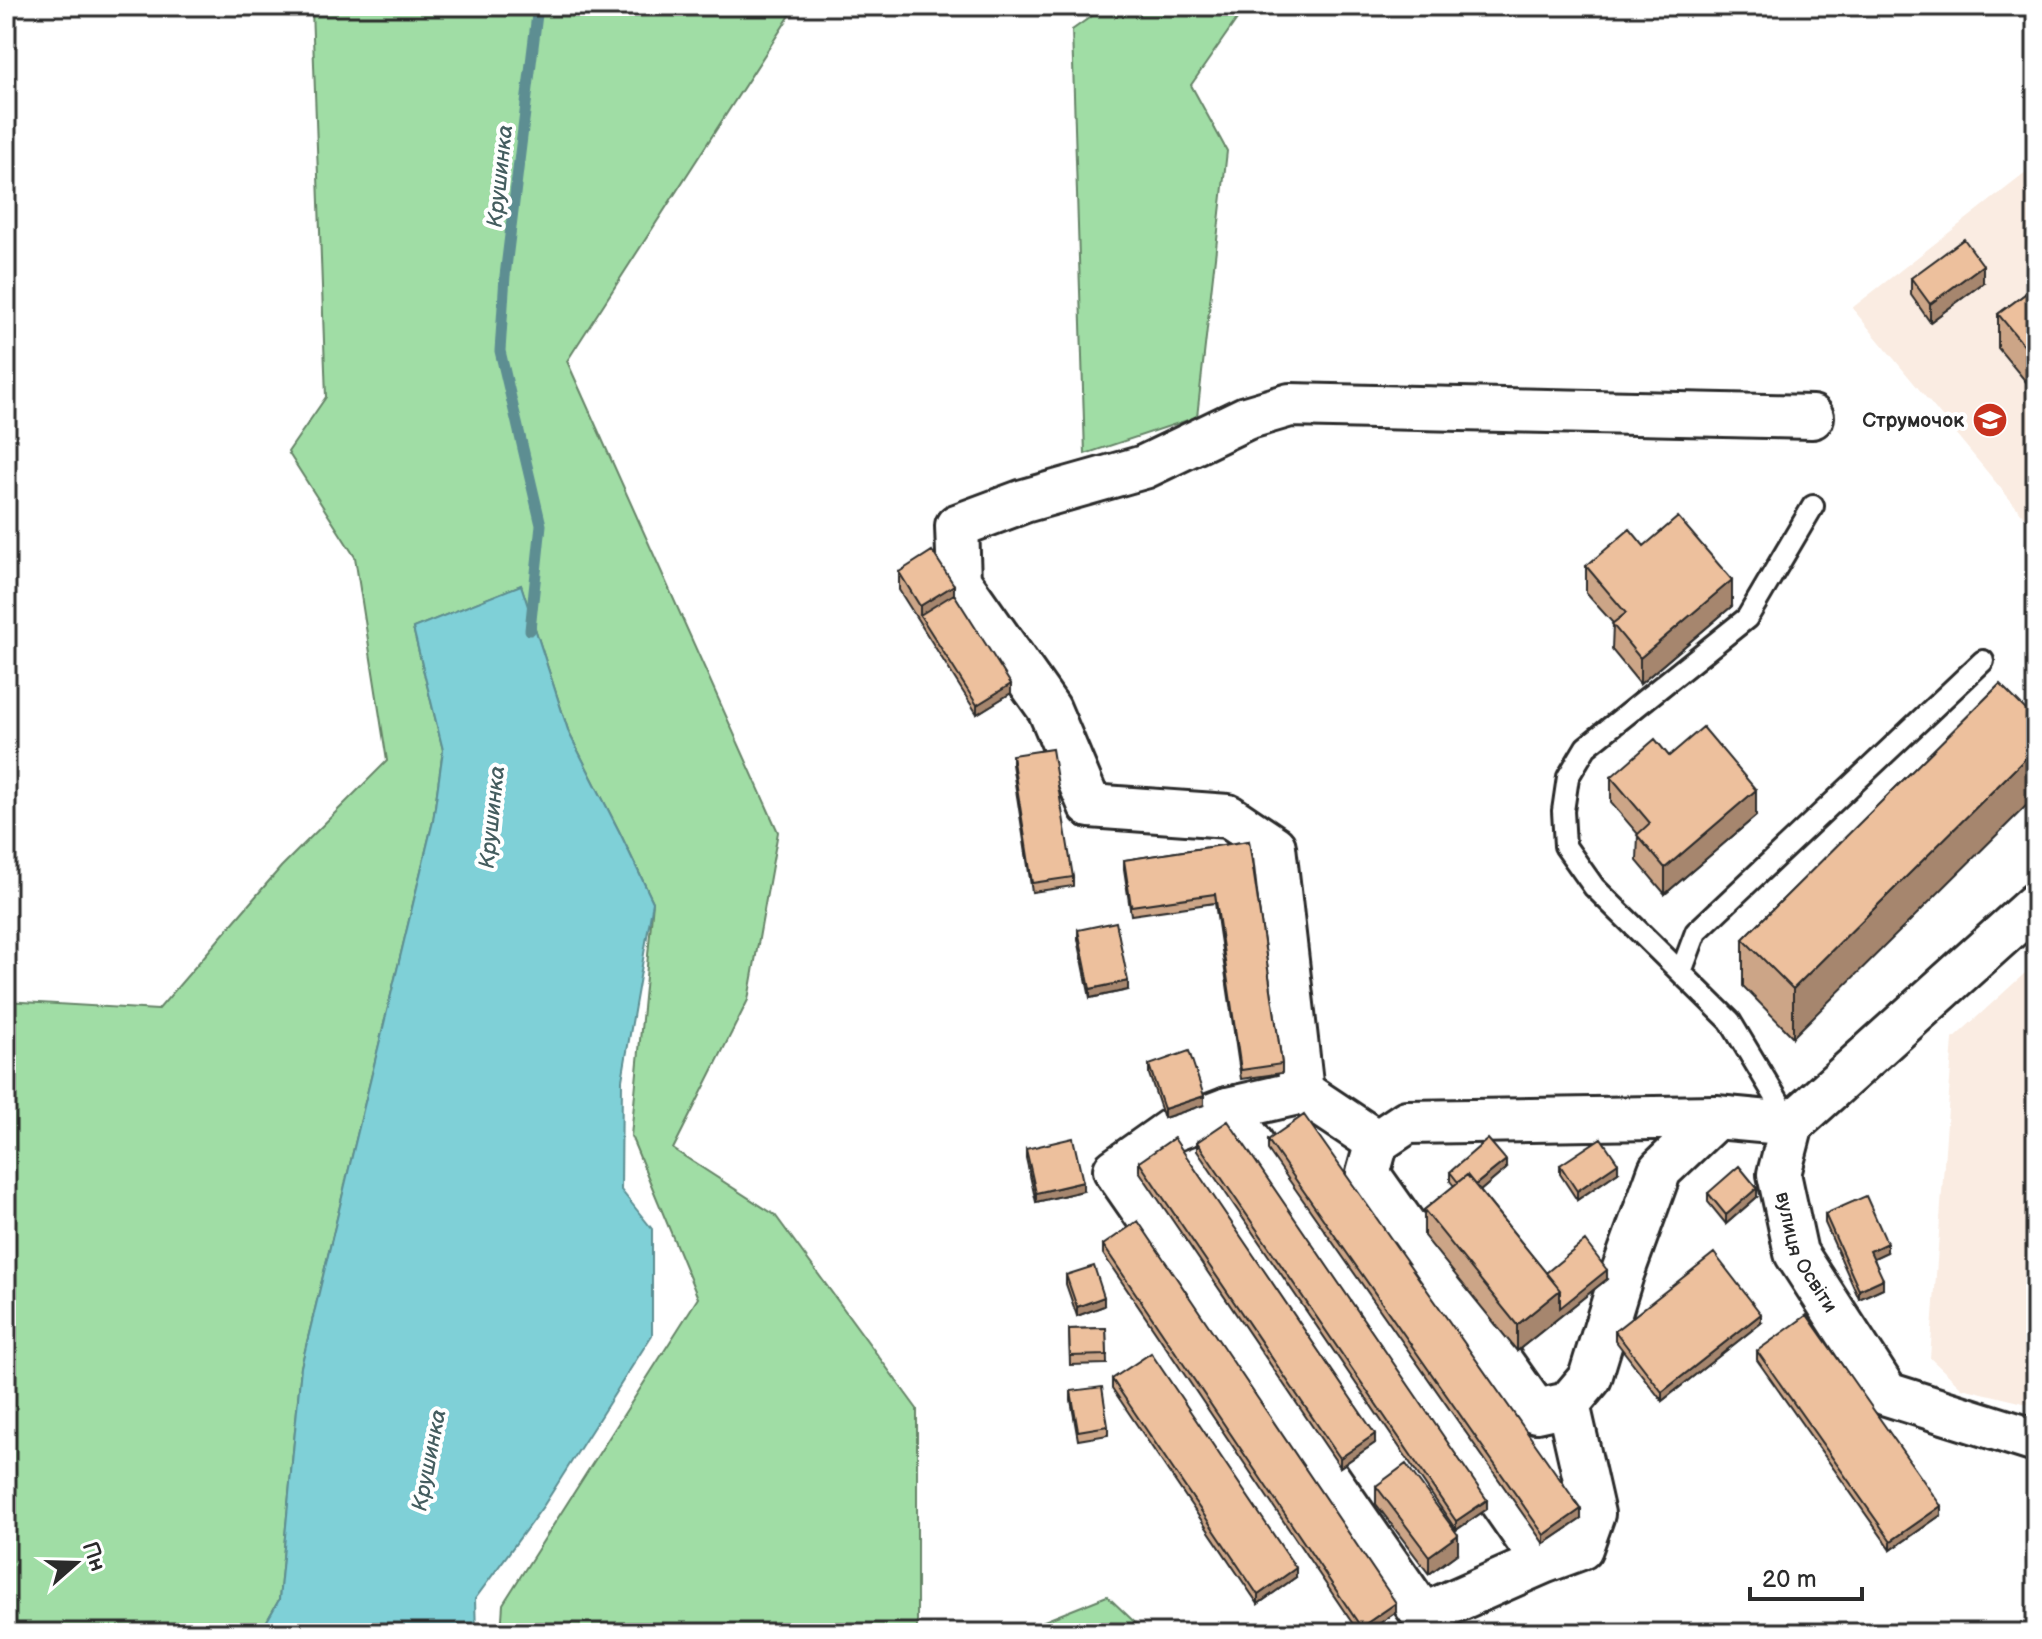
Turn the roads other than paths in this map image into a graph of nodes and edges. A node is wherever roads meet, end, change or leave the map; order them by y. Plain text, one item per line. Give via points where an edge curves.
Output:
1 (1812, 417) dead end
2 (1813, 506) dead end
3 (1983, 661) dead end
4 (2036, 904) edge
5 (1681, 972) junction
6 (1302, 1092) junction
7 (1228, 1109) junction
8 (1716, 1117) junction
9 (1792, 1124) junction
10 (1377, 1142) junction
11 (1568, 1404) junction
12 (2036, 1441) edge
13 (1543, 1562) junction

1 - 6 street via 1290,405 1246,418 1144,467 957,526 959,581 1049,709 1090,806 1228,816 1274,847
2 - 5 lane via 1747,618 1586,747 1568,777 1565,846 1594,887
3 - 5 lane via 1696,932
4 - 9 street
5 - 9 lane via 1730,1021
6 - 7 street
6 - 10 street
7 - 13 street
7 - 13 street via 1170,1131 1115,1170 1423,1615
8 - 9 street
8 - 10 street via 1407,1122
8 - 11 street via 1660,1170 1590,1378
9 - 12 street, вулиця Освіти via 1779,1174 1796,1253 1887,1394
10 - 11 street via 1368,1174 1536,1411
11 - 13 street via 1593,1514 1581,1548

